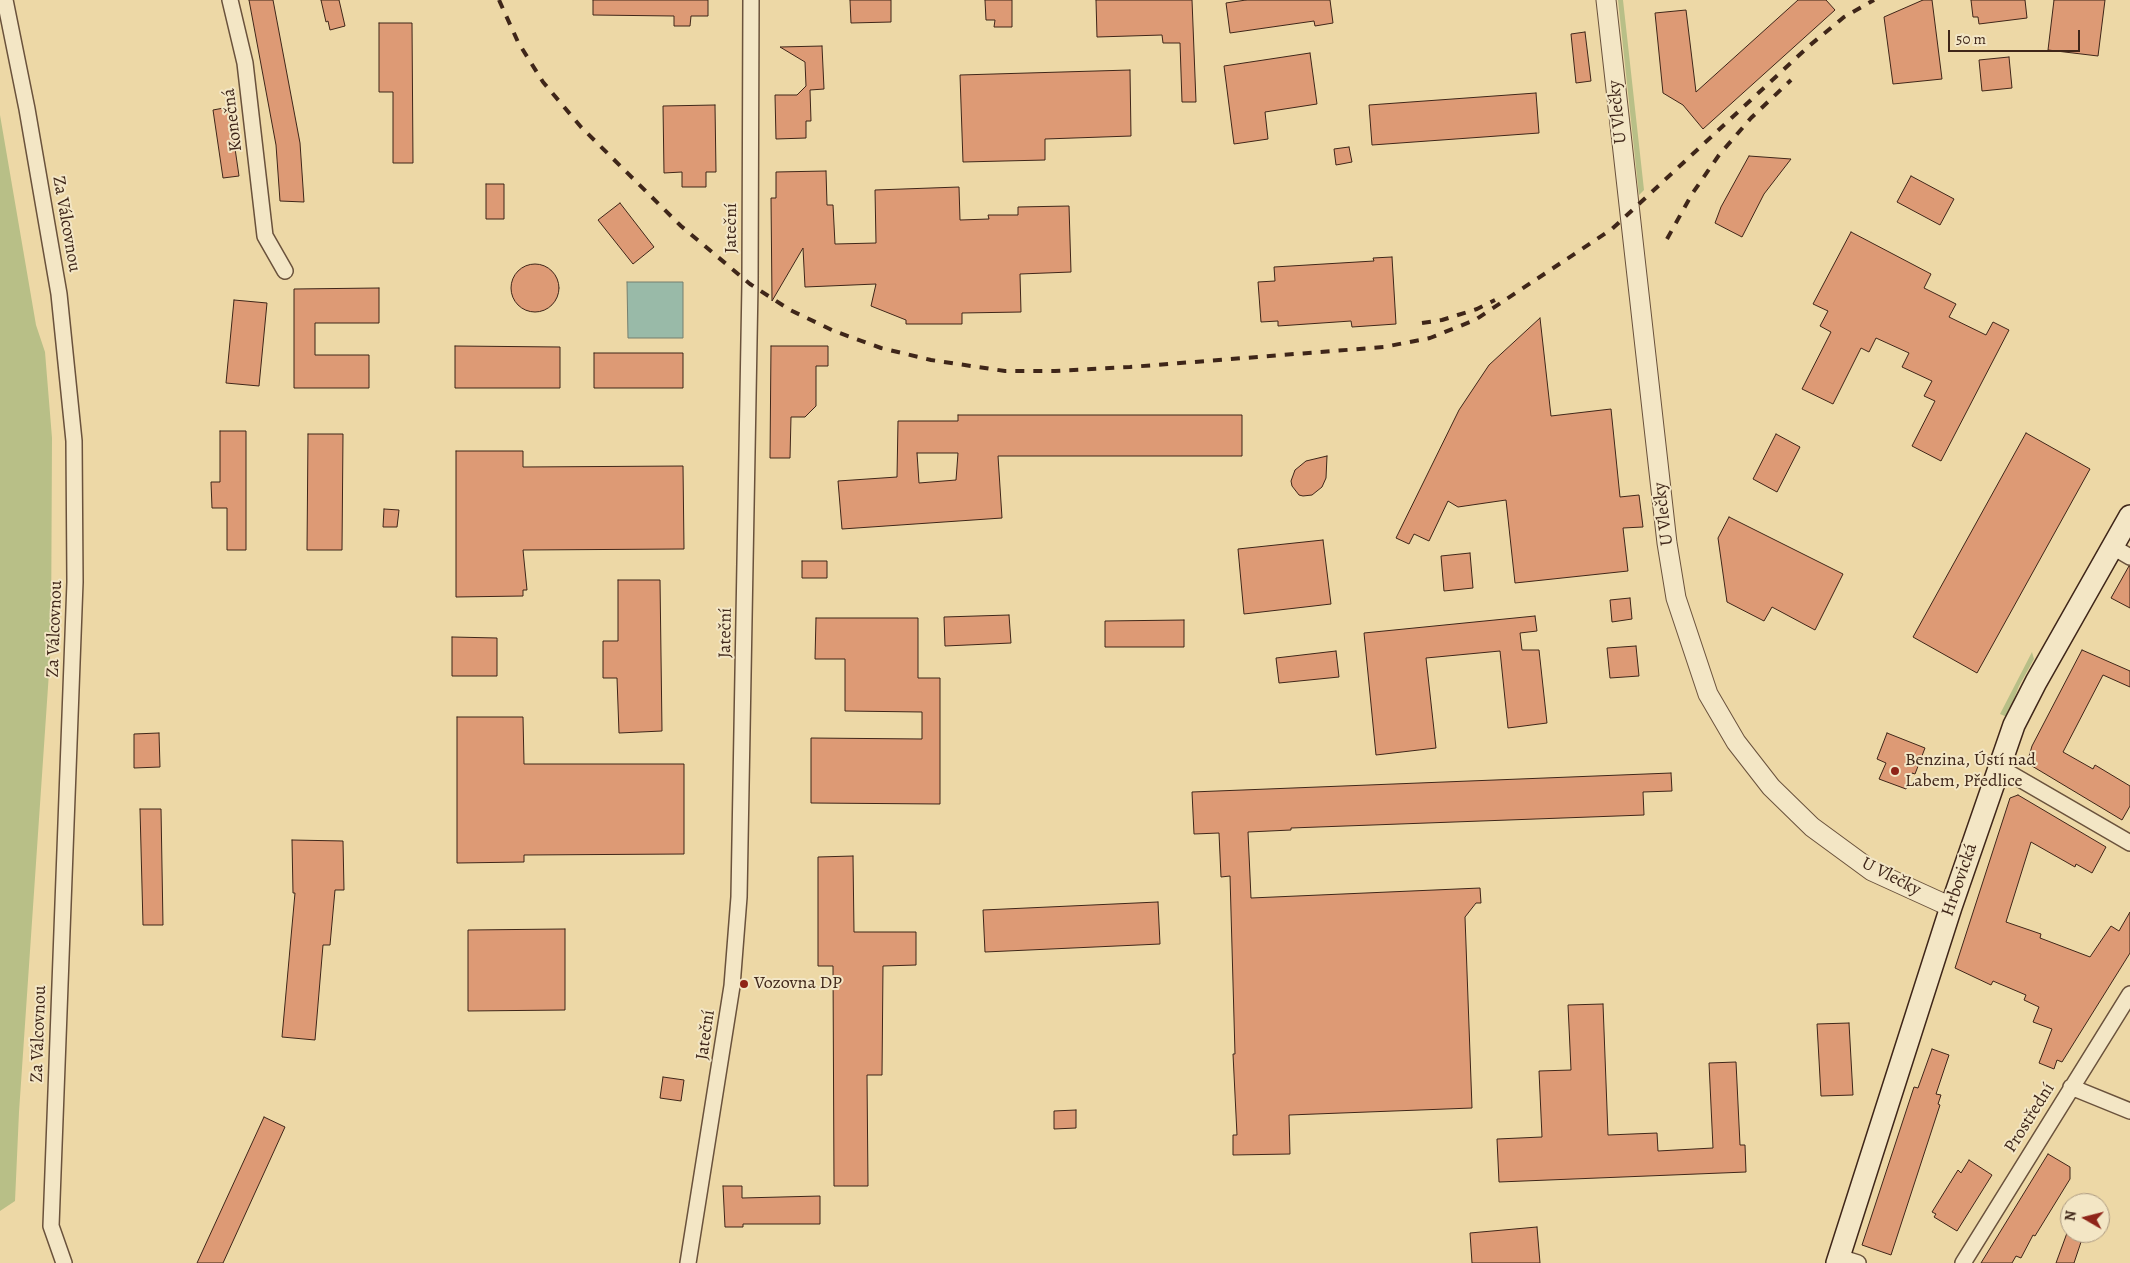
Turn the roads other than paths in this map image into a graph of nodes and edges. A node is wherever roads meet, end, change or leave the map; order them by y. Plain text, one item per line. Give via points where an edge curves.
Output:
1 (5, 0) edge
2 (230, 0) edge
3 (751, 0) edge
4 (1606, 0) edge
5 (285, 271) dead end
6 (2130, 516) edge
7 (2121, 552) edge
8 (1999, 767) junction
9 (2130, 843) edge
10 (1951, 907) junction
11 (2130, 994) edge
12 (2071, 1087) junction
13 (2130, 1111) edge
14 (1845, 1261) edge
15 (64, 1263) edge
16 (688, 1263) edge
17 (1963, 1263) edge

1 - 15 street, Za Válcovnou via 59,294 74,440 75,592 51,1226
2 - 5 street, Konečná via 245,63 265,236
3 - 16 street, Jateční via 740,897 732,986
4 - 10 street, U Vlečky via 1667,543 1676,598 1708,694 1736,742 1766,780 1812,827 1872,871
6 - 7 main road, Hrbovická
7 - 8 main road, Hrbovická via 2036,682 2014,726
8 - 9 street
8 - 10 main road, Hrbovická
10 - 14 main road, Hrbovická
11 - 12 street, Prostřední
12 - 13 street
12 - 17 street, Prostřední

